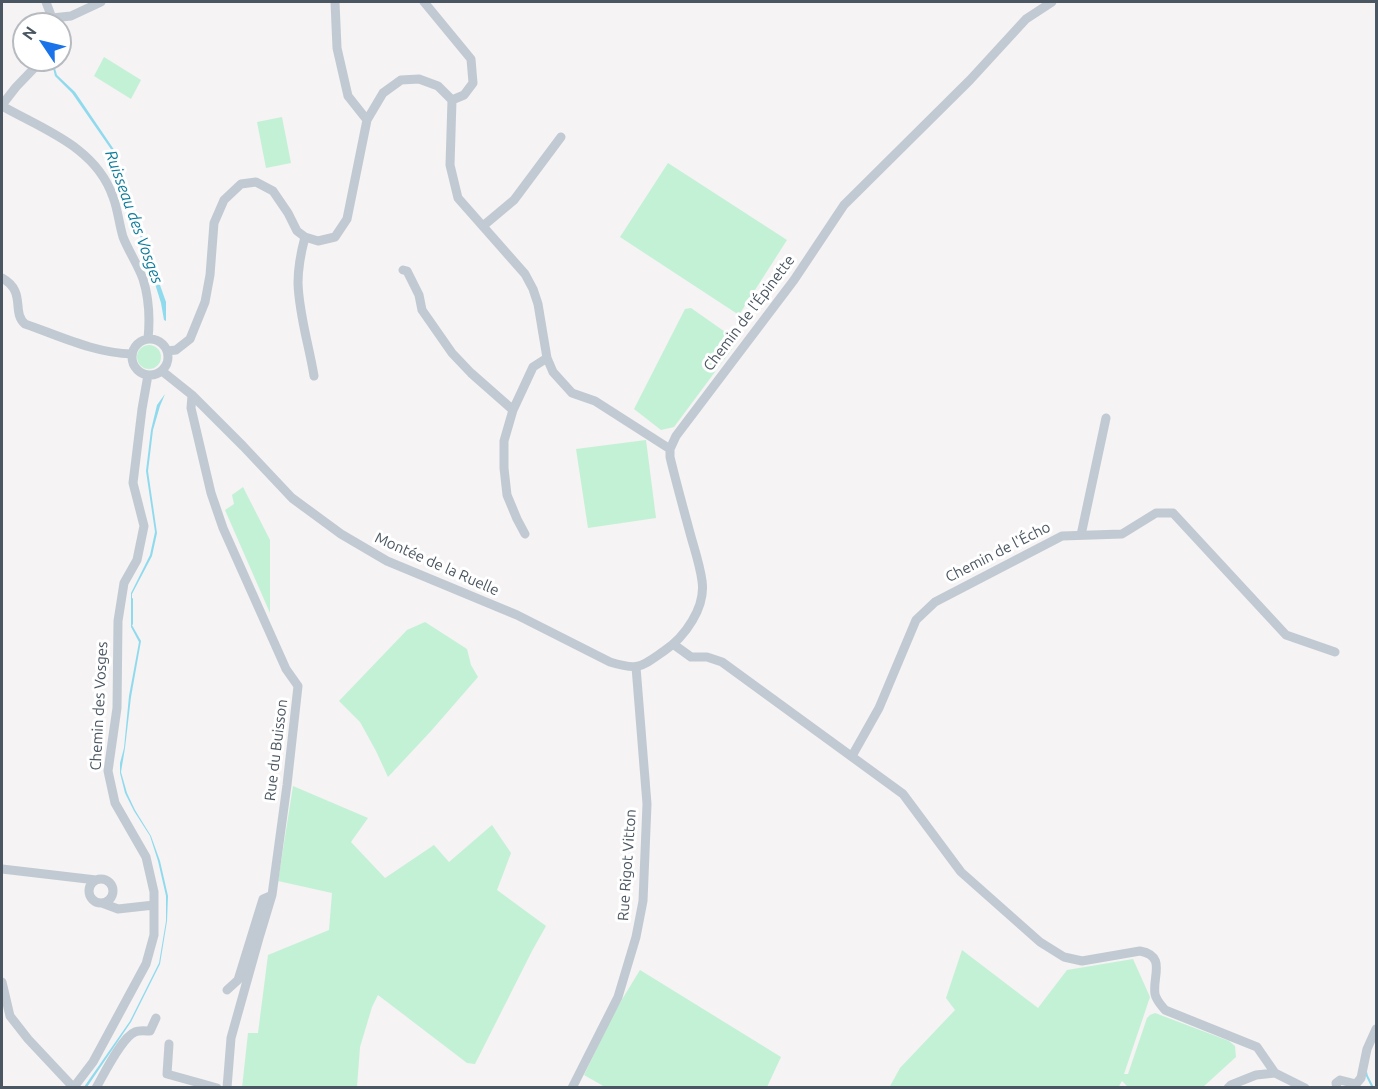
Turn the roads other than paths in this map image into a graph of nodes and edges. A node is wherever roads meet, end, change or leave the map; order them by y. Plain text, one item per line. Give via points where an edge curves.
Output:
1 (101, 2) edge
2 (335, 2) edge
3 (424, 2) edge
4 (1052, 2) edge
5 (72, 16) edge
6 (30, 72) edge
7 (452, 100) junction
8 (2, 105) edge
9 (367, 120) junction
10 (561, 137) dead end
11 (483, 226) junction
12 (305, 237) junction
13 (403, 270) dead end
14 (2, 278) edge
15 (148, 339) junction
16 (167, 351) junction
17 (132, 354) junction
18 (547, 358) junction
19 (162, 371) junction
20 (148, 375) junction
21 (314, 376) dead end
22 (192, 395) junction
23 (513, 410) junction
24 (1106, 418) dead end
25 (670, 449) junction
26 (525, 534) dead end
27 (1081, 535) junction
28 (674, 644) junction
29 (1335, 652) dead end
30 (636, 667) junction
31 (852, 756) junction
32 (2, 868) edge
33 (96, 880) junction
34 (272, 894) junction
35 (102, 903) junction
36 (154, 905) junction
37 (2, 982) edge
38 (226, 990) dead end
39 (6, 1016) edge
40 (156, 1018) dead end
41 (1377, 1029) edge
42 (169, 1044) dead end
43 (1275, 1073) junction
44 (203, 1086) edge
45 (74, 1087) edge
46 (96, 1088) edge
47 (217, 1088) edge
48 (227, 1088) edge
49 (572, 1088) edge
50 (1228, 1088) edge
51 (1305, 1088) edge
52 (1337, 1088) edge

1 - 5 street
2 - 9 street via 337,48 348,96
3 - 7 street via 471,59 473,83 464,95
4 - 25 street, Chemin de l'Épinette via 1026,19 844,205
6 - 8 street
7 - 9 street via 438,86 401,80 383,93
7 - 11 street via 450,165 455,187 458,198
8 - 15 street via 79,149 102,174 143,279
9 - 12 street via 347,219 335,237 318,241
10 - 11 street via 514,200
11 - 18 street via 525,274 533,289
12 - 16 street via 297,231 273,191 256,182 241,184 224,200 214,223 205,302 190,339 176,350
12 - 21 street via 298,284
13 - 23 street via 419,295 422,310 452,353
14 - 17 street via 17,293 19,314 25,324 91,348
15 - 16 street via 159,342
15 - 17 street via 137,344
16 - 19 street via 168,360
17 - 20 street via 137,370
18 - 23 street via 533,367
18 - 25 street via 553,372 572,393 595,402
19 - 20 street
19 - 22 street, Montée de la Ruelle
20 - 36 street, Chemin des Vosges via 133,483 144,526 137,560 124,583 118,621 117,708 108,771 115,803 146,857
22 - 30 street, Montée de la Ruelle via 292,498 341,534 387,561 517,615 610,662
22 - 34 street, Rue du Buisson via 190,408 223,528 286,669 298,686
23 - 26 street via 504,441 504,468 507,495
24 - 27 street
25 - 28 street via 703,583 699,607
27 - 29 street, Chemin de l'Écho via 1122,534 1156,513 1173,513 1286,635
27 - 31 street, Chemin de l'Écho via 1062,536 935,602 916,620 879,708
28 - 30 street
28 - 31 street via 691,657 722,662
30 - 49 street, Rue Rigot Vitton via 647,804 643,901 618,997
31 - 43 street via 903,794 961,872 1040,942 1064,957 1082,961 1146,952 1157,965 1154,993 1165,1010 1257,1047
32 - 33 street
33 - 35 street via 89,891 93,900
33 - 35 street via 108,881 112,886 111,898
34 - 38 street via 263,899 238,980
34 - 48 street, Rue du Buisson via 231,1038
35 - 36 street via 118,909
36 - 45 street, Chemin des Vosges via 154,935 146,964 93,1062
37 - 39 street
39 - 45 street
40 - 46 street via 150,1031 136,1031 125,1040
41 - 52 street via 1367,1049 1360,1080 1356,1084 1340,1080
42 - 44 street via 167,1074
43 - 50 street
43 - 51 street
44 - 47 street

